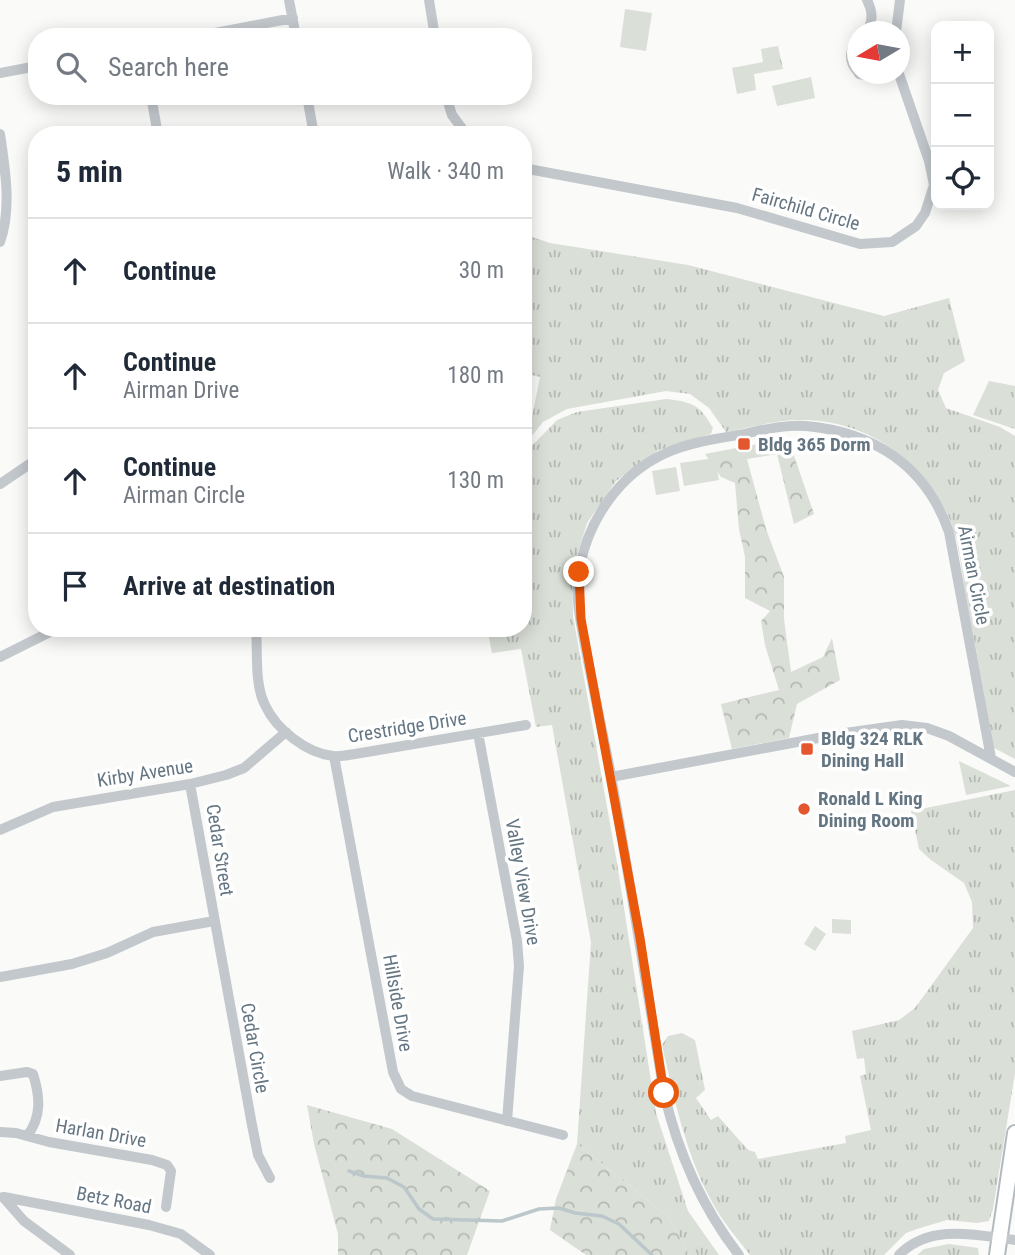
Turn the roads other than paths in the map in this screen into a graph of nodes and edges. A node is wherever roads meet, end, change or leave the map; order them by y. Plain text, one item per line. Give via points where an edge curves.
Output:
1 (289, 0) edge
2 (429, 0) edge
3 (867, 0) edge
4 (900, 0) edge
5 (293, 18) junction
6 (872, 21) edge
7 (897, 21) edge
8 (241, 28) edge
9 (295, 28) edge
10 (434, 28) edge
11 (28, 68) edge
12 (0, 73) edge
13 (902, 84) edge
14 (153, 105) edge
15 (309, 105) edge
16 (449, 105) edge
17 (156, 126) edge
18 (312, 126) edge
19 (461, 126) edge
20 (0, 134) edge
21 (532, 170) edge
22 (0, 242) edge
23 (28, 465) edge
24 (0, 484) edge
25 (40, 637) edge
26 (257, 637) edge
27 (0, 657) edge
28 (526, 725) dead end
29 (286, 733) junction
30 (478, 733) junction
31 (334, 756) junction
32 (991, 758) junction
33 (1015, 772) edge
34 (611, 777) junction
35 (190, 784) junction
36 (0, 830) edge
37 (214, 921) junction
38 (0, 977) edge
39 (0, 1076) edge
40 (507, 1121) junction
41 (0, 1132) edge
42 (1015, 1133) edge
43 (563, 1135) dead end
44 (27, 1136) junction
45 (270, 1178) dead end
46 (2, 1197) edge
47 (166, 1207) dead end
48 (999, 1238) junction
49 (1015, 1240) edge
50 (70, 1255) edge
51 (210, 1255) edge
52 (739, 1255) edge
53 (899, 1255) edge
54 (997, 1255) edge

1 - 5 street
2 - 10 street
3 - 6 street
4 - 7 street
5 - 8 street
5 - 9 street
11 - 12 street
13 - 21 street, Fairchild Circle via 934,185 916,226 892,242 860,244 737,208
14 - 17 street
15 - 18 street
16 - 19 street
20 - 22 street via 6,183
23 - 24 street
25 - 27 street
26 - 29 street, Crestridge Drive via 264,704
28 - 30 street, Crestridge Drive
29 - 31 street, Crestridge Drive via 307,747
29 - 35 street, Kirby Avenue via 244,768
30 - 31 street, Crestridge Drive
30 - 40 street, Valley View Drive via 519,966
31 - 40 street, Hillside Drive via 397,1081 412,1096
32 - 33 street
32 - 34 street via 939,732 902,725
32 - 34 street, Airman Circle via 949,532 938,507 919,478 882,447 851,433 799,425 667,452 630,475 599,515 581,561 578,591
34 - 52 street, Airman Circle via 672,1124 685,1164 710,1214
35 - 36 street, Kirby Avenue via 53,807
35 - 37 street, Cedar Street
37 - 38 street via 153,932 72,964
37 - 45 street, Cedar Circle via 251,1125 258,1155
39 - 44 street, Harlan Drive via 33,1074 39,1109
40 - 43 street, Hillside Drive
41 - 44 street, Harlan Drive
42 - 48 street
44 - 47 street, Harlan Drive via 167,1165 171,1171
46 - 50 street, Betz Road via 24,1221
46 - 51 street, Betz Road via 149,1224 181,1234
48 - 49 street
48 - 53 street via 933,1234
48 - 54 street

